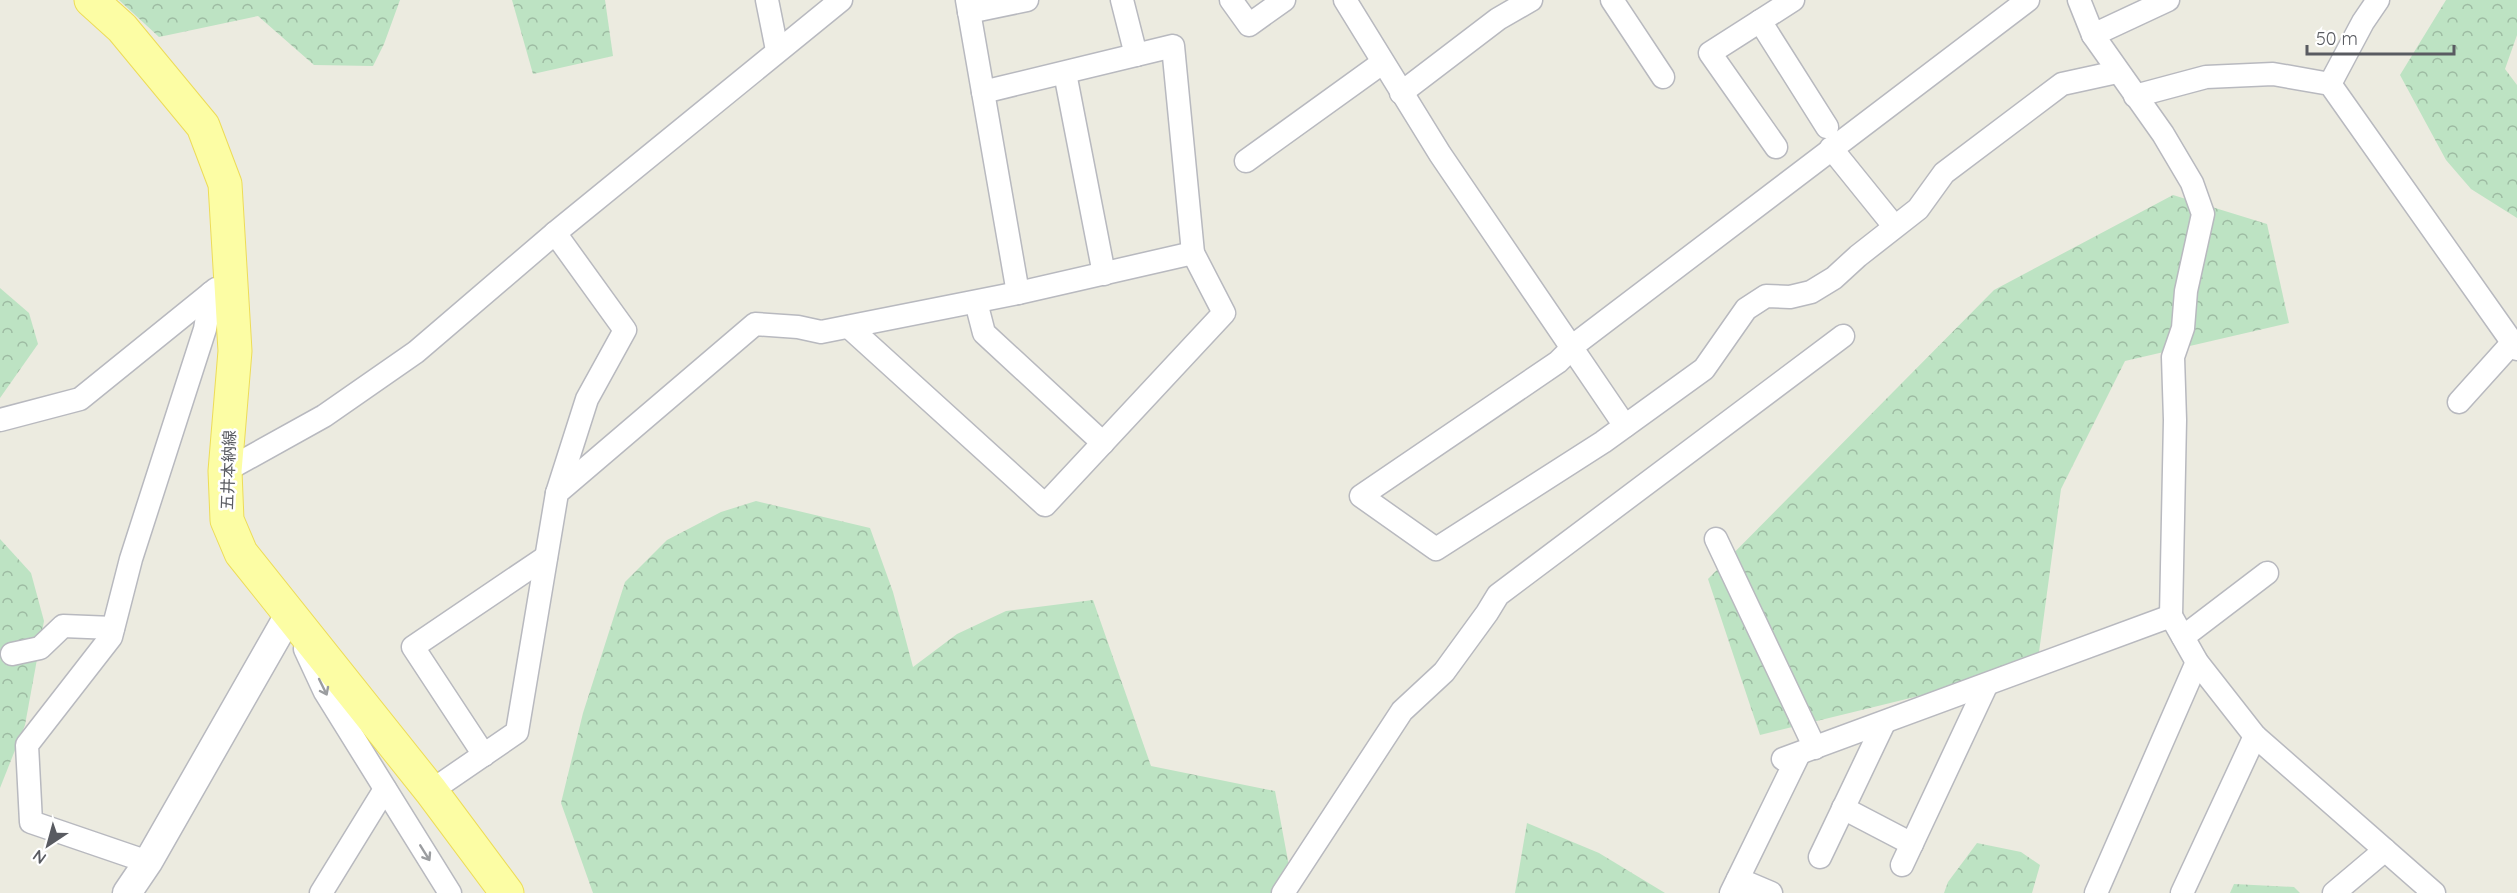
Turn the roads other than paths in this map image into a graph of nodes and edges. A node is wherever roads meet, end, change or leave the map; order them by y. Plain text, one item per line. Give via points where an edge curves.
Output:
1 (91, 0) edge
2 (767, 0) edge
3 (841, 0) edge
4 (1027, 0) edge
5 (1122, 0) edge
6 (1232, 0) edge
7 (1284, 0) edge
8 (1345, 0) edge
9 (1531, 0) edge
10 (1612, 0) edge
11 (1792, 0) edge
12 (2028, 0) edge
13 (2079, 0) edge
14 (2168, 0) edge
15 (2378, 0) edge
16 (968, 6) edge
17 (1760, 21) junction
18 (2093, 35) junction
19 (777, 50) junction
20 (1136, 55) junction
21 (1382, 63) junction
22 (2118, 72) junction
23 (1065, 73) junction
24 (1663, 77) dead end
25 (2330, 84) junction
26 (983, 92) junction
27 (1401, 93) junction
28 (2135, 96) junction
29 (1829, 138) junction
30 (1776, 147) dead end
31 (1246, 161) dead end
32 (1894, 226) junction
33 (555, 233) junction
34 (1193, 253) junction
35 (1104, 274) junction
36 (221, 285) junction
37 (1018, 293) junction
38 (976, 302) junction
39 (849, 327) junction
40 (1843, 336) dead end
41 (2515, 346) edge
42 (1572, 348) junction
43 (2459, 402) dead end
44 (0, 420) edge
45 (1625, 426) junction
46 (1103, 443) junction
47 (225, 471) junction
48 (557, 493) junction
49 (1716, 538) dead end
50 (546, 557) junction
51 (2267, 573) dead end
52 (289, 615) junction
53 (2171, 616) junction
54 (113, 628) junction
55 (2183, 637) junction
56 (12, 654) dead end
57 (2197, 662) junction
58 (1986, 686) junction
59 (1884, 723) junction
60 (2255, 736) junction
61 (1799, 754) junction
62 (484, 755) junction
63 (385, 789) junction
64 (431, 791) junction
65 (1843, 808) junction
66 (1912, 844) junction
67 (2385, 850) junction
68 (1820, 857) dead end
69 (148, 862) junction
70 (1902, 865) dead end
71 (1735, 886) edge
72 (128, 893) edge
73 (321, 893) edge
74 (450, 893) edge
75 (507, 893) edge
76 (1283, 893) edge
77 (1771, 893) edge
78 (2096, 893) edge
79 (2182, 893) edge
80 (2334, 893) edge
81 (2434, 893) edge

1 - 36 main road, 五井本納線 via 122,28 203,126 225,184
2 - 19 street
3 - 19 street
4 - 16 street
5 - 20 street
6 - 7 street via 1249,24
8 - 21 street
9 - 27 street via 1498,19
10 - 24 street
11 - 17 street
12 - 29 street
13 - 18 street
14 - 18 street
15 - 25 street
16 - 26 street
17 - 29 street
17 - 30 street via 1710,53
18 - 22 street
19 - 33 street
20 - 23 street
20 - 34 street via 1173,46
21 - 27 street
21 - 31 street
22 - 28 street
22 - 32 street via 2062,84 1944,174 1918,209
23 - 26 street
23 - 35 street
25 - 28 street via 2273,74 2206,77
25 - 41 street
26 - 37 street
27 - 42 street
28 - 53 street via 2192,183 2204,214 2186,291 2183,328 2173,357
29 - 32 street
29 - 42 street
32 - 45 street via 1834,278 1811,292 1790,297 1766,296 1746,309 1704,369
33 - 47 street via 416,352 324,416
33 - 48 street via 625,330 587,399
34 - 35 street
34 - 46 street via 1224,313
35 - 37 street
36 - 44 street via 80,399
36 - 47 main road, 五井本納線 via 235,351
36 - 54 street via 131,559
37 - 38 street
38 - 39 street
38 - 46 street via 984,333
39 - 46 street via 1045,506
39 - 48 street via 821,332 755,324
40 - 76 street via 1498,595 1444,672 1402,711
41 - 43 street
42 - 45 street
42 - 45 street via 1558,362 1361,496 1436,549
47 - 52 main road, 五井本納線 via 227,520 241,553
48 - 50 street
49 - 61 street
50 - 62 street via 517,732
50 - 62 street via 414,647
51 - 55 street
52 -> 63 street via 325,692
52 - 64 main road, 五井本納線
52 - 69 street
53 - 55 street
53 - 58 street
54 - 56 street via 63,626 40,648
54 - 69 street via 111,637 27,745 31,822
55 - 57 street
57 - 60 street
57 - 78 street
58 - 59 street
58 - 66 street
59 - 61 street
59 - 65 street
60 - 67 street
60 - 79 street
61 - 71 street
62 - 64 street
63 - 73 street
63 -> 74 street
64 - 75 main road, 五井本納線
65 - 66 street
65 - 68 street
66 - 70 street
67 - 80 street
67 - 81 street
69 - 72 street
71 - 77 street

